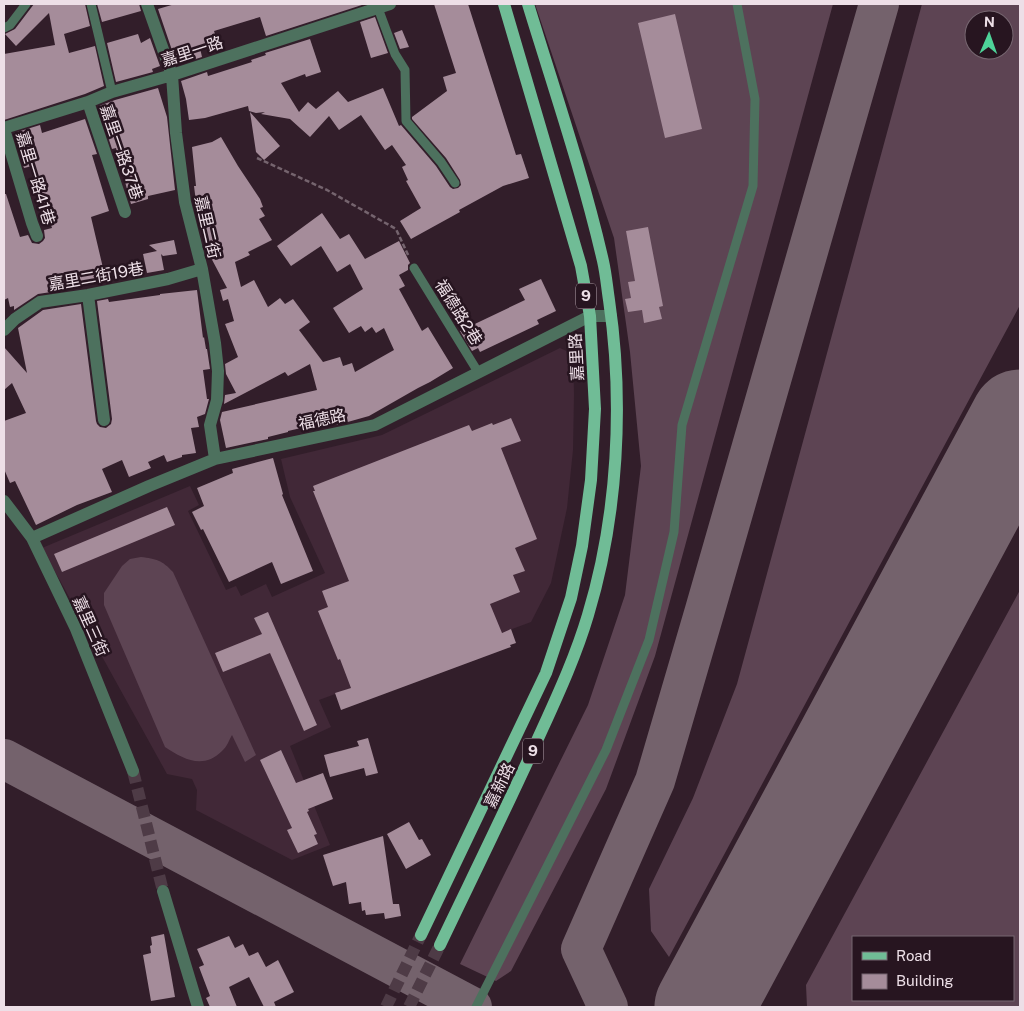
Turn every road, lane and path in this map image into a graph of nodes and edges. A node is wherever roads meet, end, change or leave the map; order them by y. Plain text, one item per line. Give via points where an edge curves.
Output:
1 (26, 4) edge
2 (91, 4) edge
3 (147, 4) edge
4 (504, 4) edge
5 (528, 4) edge
6 (737, 4) edge
7 (374, 7) edge
8 (4, 28) edge
9 (172, 75) junction
10 (112, 92) junction
11 (88, 102) junction
12 (4, 128) edge
13 (257, 158) dead end
14 (454, 183) dead end
15 (125, 212) dead end
16 (37, 236) dead end
17 (414, 268) joint
18 (202, 269) junction
19 (88, 295) junction
20 (590, 316) junction
21 (611, 316) junction
22 (4, 330) edge
23 (478, 372) junction
24 (104, 420) dead end
25 (215, 459) junction
26 (4, 501) edge
27 (32, 538) junction
28 (572, 598) joint
29 (133, 771) tunnel mouth
30 (163, 891) tunnel mouth
31 (421, 935) tunnel mouth
32 (440, 945) tunnel mouth
33 (198, 1007) edge
34 (476, 1007) edge

1 - 8 lane
2 - 10 lane
3 - 9 street, 嘉里二街
4 - 20 main road, 嘉里路 / 9 via 581,266
5 - 21 main road, 9 via 594,227
6 - 34 lane via 755,99 753,186 682,426 674,532 649,640 606,750
7 - 9 street, 嘉里一路
7 - 14 lane via 405,70 406,121 441,162
9 - 10 street, 嘉里一路
9 - 18 street, 嘉里二街 via 185,202
10 - 11 street, 嘉里一路
11 - 12 street, 嘉里一路
11 - 15 street, 嘉里一路37巷
12 - 16 street, 嘉里一路41巷
13 - 17 path via 327,190 396,229
17 - 23 lane, 福德路2巷
18 - 19 street, 嘉里二街19巷
18 - 25 street, 嘉里二街 via 218,371 217,400 210,425
19 - 22 street, 嘉里二街19巷 via 40,302
19 - 24 street
20 - 21 street, 福德路
20 - 23 street, 福德路
20 - 28 main road, 嘉里路 / 9 via 595,408 591,480
21 - 32 main road, 嘉新路 / 9 via 617,432 604,550 588,614 566,678
23 - 25 street, 福德路 via 375,424
25 - 27 street, 福德路
26 - 27 street, 嘉里三街
27 - 29 street, 嘉里三街 via 76,629
28 - 31 main road, 嘉新路 / 9 via 546,673
30 - 33 street

